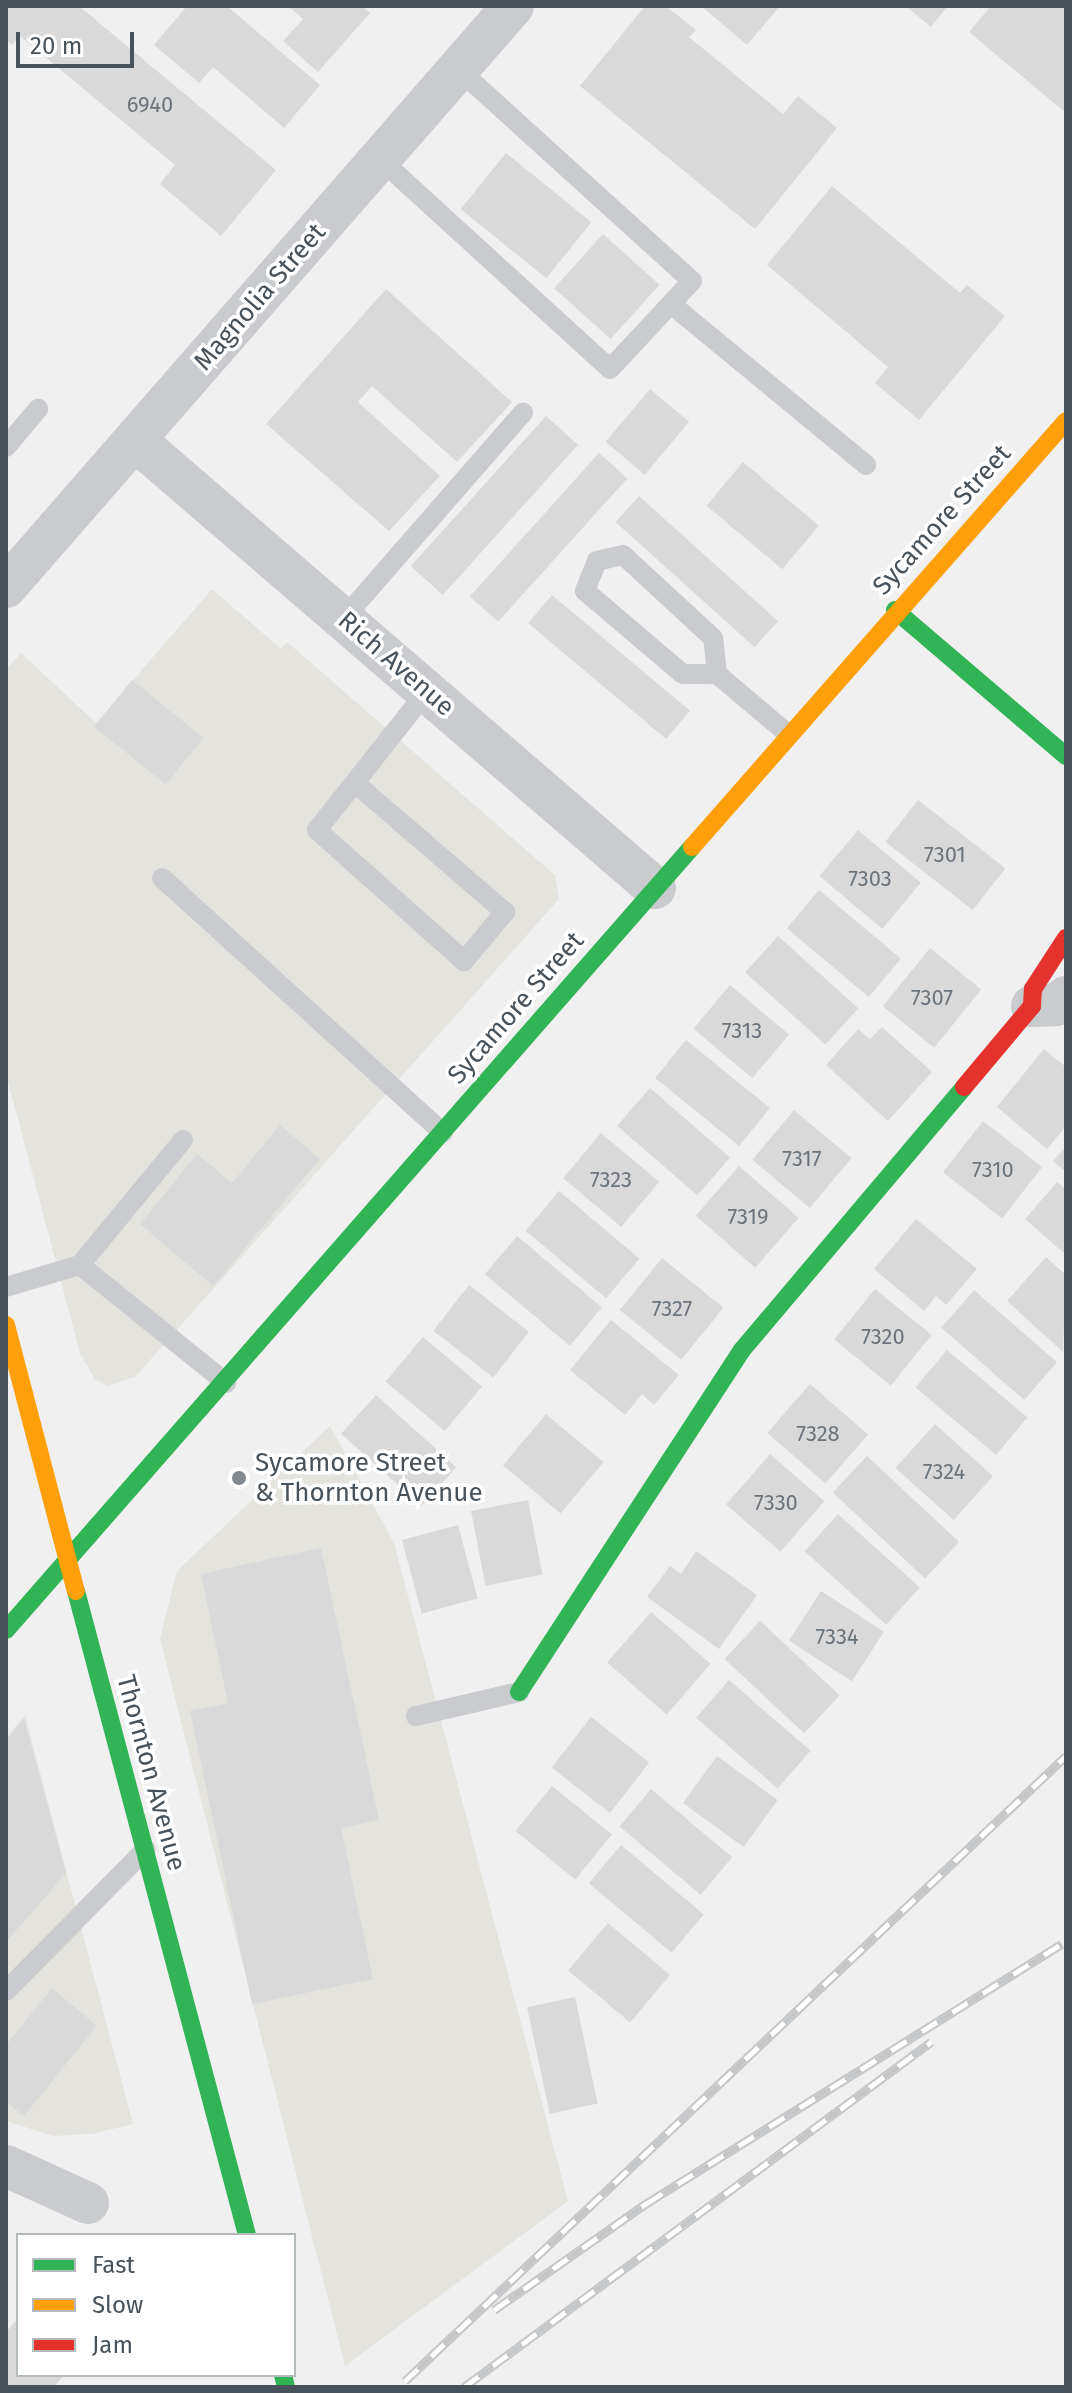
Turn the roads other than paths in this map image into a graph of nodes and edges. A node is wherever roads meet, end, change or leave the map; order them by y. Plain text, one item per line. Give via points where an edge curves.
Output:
1 (513, 6) edge
2 (458, 69) junction
3 (380, 159) junction
4 (671, 304) junction
5 (38, 409) dead end
6 (523, 413) dead end
7 (1066, 421) edge
8 (136, 441) junction
9 (6, 447) edge
10 (866, 465) dead end
11 (6, 587) edge
12 (895, 610) junction
13 (343, 619) junction
14 (717, 674) junction
15 (427, 691) junction
16 (788, 734) junction
17 (1066, 756) edge
18 (355, 783) junction
19 (162, 878) dead end
20 (655, 888) junction
21 (1066, 938) edge
22 (1049, 1002) edge
23 (443, 1133) junction
24 (183, 1140) dead end
25 (80, 1265) junction
26 (6, 1287) edge
27 (6, 1325) edge
28 (226, 1383) junction
29 (16, 1407) edge
30 (71, 1559) junction
31 (6, 1630) edge
32 (519, 1692) joint
33 (416, 1716) dead end
34 (146, 1849) junction
35 (6, 1991) edge
36 (6, 2166) edge
37 (88, 2203) dead end
38 (246, 2233) edge

1 - 2 street, Magnolia Street
2 - 3 street, Magnolia Street
2 - 4 lane via 692,281
3 - 4 lane via 610,369
3 - 8 street, Magnolia Street
4 - 10 lane
5 - 9 lane
6 - 13 lane
7 - 12 street, Sycamore Street
8 - 11 street, Magnolia Street
8 - 13 street, Rich Avenue
12 - 16 street, Sycamore Street
12 - 17 street
13 - 15 street, Rich Avenue
14 - 14 lane via 683,674 585,591 597,561 623,555 713,638
14 - 16 lane
15 - 18 lane
15 - 20 street, Rich Avenue
16 - 20 street, Sycamore Street
18 - 18 lane via 317,830 464,961 505,912
19 - 23 lane
20 - 23 street, Sycamore Street
21 - 22 street via 1033,989
22 - 32 street via 742,1350
23 - 28 street, Sycamore Street
24 - 25 lane
25 - 26 lane
25 - 28 lane
27 - 29 street, Thornton Avenue
28 - 30 street, Sycamore Street
29 - 30 street, Thornton Avenue
30 - 31 street, Sycamore Street
30 - 34 street, Thornton Avenue via 86,1636
32 - 33 lane
34 - 35 lane
34 - 38 street, Thornton Avenue
36 - 37 street

